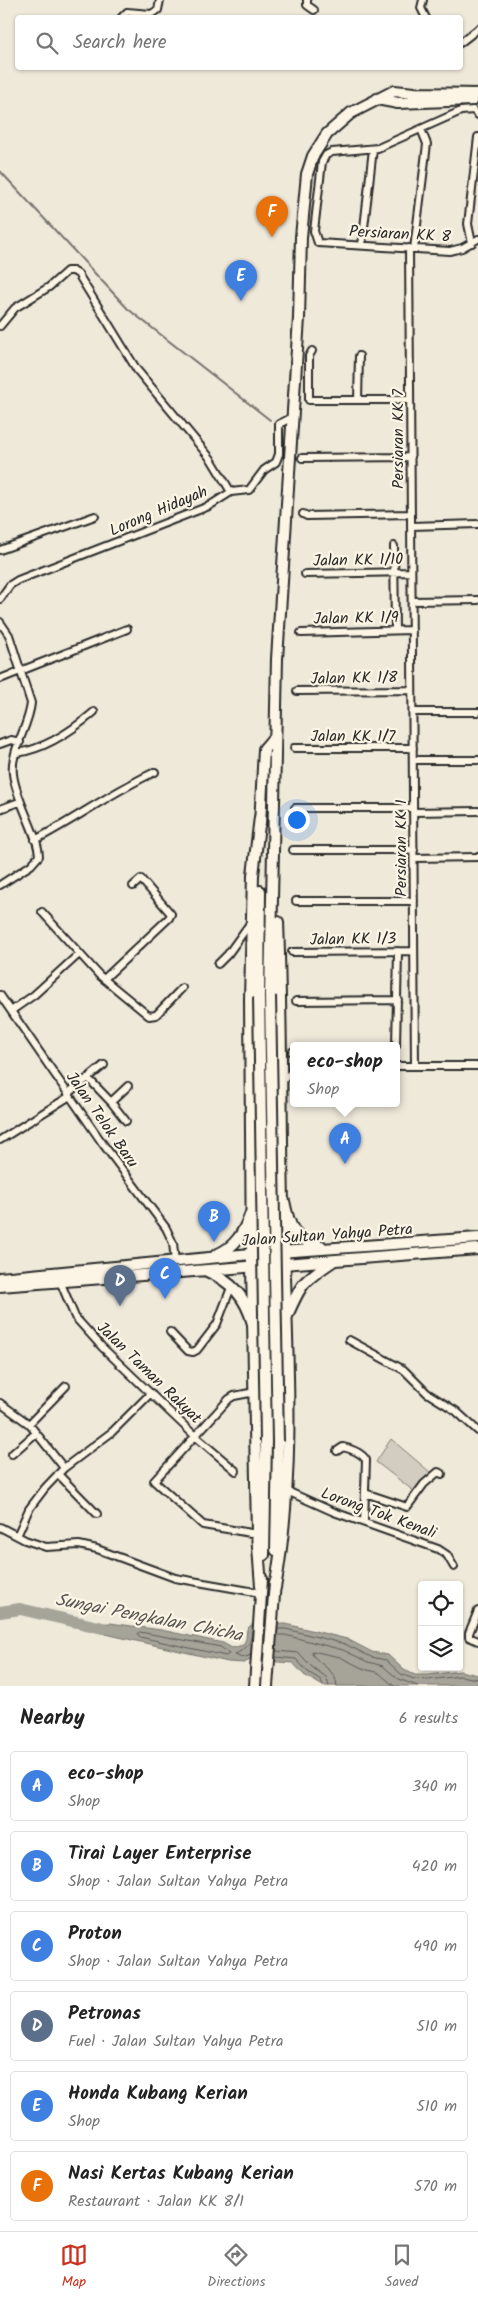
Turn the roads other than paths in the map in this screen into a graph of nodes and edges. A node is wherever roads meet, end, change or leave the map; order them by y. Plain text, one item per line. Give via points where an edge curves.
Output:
1 (160, 0) edge
2 (307, 0) edge
3 (423, 0) edge
4 (314, 10) dead end
5 (124, 15) edge
6 (424, 15) edge
7 (478, 29) edge
8 (463, 41) edge
9 (478, 94) edge
10 (377, 99) junction
11 (478, 100) edge
12 (477, 114) edge
13 (421, 129) junction
14 (478, 137) edge
15 (374, 149) junction
16 (475, 241) edge
17 (362, 245) junction
18 (412, 249) junction
19 (0, 326) edge
20 (312, 351) dead end
21 (359, 356) dead end
22 (358, 400) junction
23 (410, 400) junction
24 (291, 418) junction
25 (411, 457) junction
26 (302, 458) dead end
27 (232, 492) junction
28 (303, 514) dead end
29 (411, 514) junction
30 (95, 516) dead end
31 (478, 524) edge
32 (411, 526) junction
33 (394, 546) dead end
34 (0, 550) edge
35 (394, 572) junction
36 (412, 572) junction
37 (305, 574) dead end
38 (0, 600) edge
39 (478, 600) edge
40 (412, 601) junction
41 (0, 622) edge
42 (127, 629) dead end
43 (395, 630) junction
44 (412, 630) junction
45 (301, 633) dead end
46 (21, 671) junction
47 (0, 679) edge
48 (412, 690) junction
49 (297, 691) dead end
50 (94, 712) dead end
51 (412, 712) junction
52 (478, 712) edge
53 (275, 736) junction
54 (20, 742) junction
55 (0, 744) edge
56 (294, 748) dead end
57 (413, 748) junction
58 (17, 753) junction
59 (413, 760) junction
60 (478, 760) edge
61 (154, 772) dead end
62 (19, 802) junction
63 (295, 808) dead end
64 (0, 809) edge
65 (413, 810) junction
66 (478, 811) edge
67 (273, 816) junction
68 (260, 818) junction
69 (35, 840) junction
70 (293, 850) dead end
71 (414, 850) junction
72 (478, 857) edge
73 (414, 858) junction
74 (0, 885) edge
75 (133, 886) dead end
76 (296, 901) dead end
77 (414, 901) junction
78 (42, 912) dead end
79 (253, 920) junction
80 (398, 951) junction
81 (414, 951) junction
82 (292, 952) dead end
83 (79, 954) junction
84 (218, 964) dead end
85 (104, 979) junction
86 (182, 988) dead end
87 (0, 995) edge
88 (265, 997) junction
89 (398, 1000) junction
90 (296, 1001) dead end
91 (12, 1011) junction
92 (396, 1042) edge
93 (281, 1061) junction
94 (104, 1065) dead end
95 (400, 1066) edge
96 (415, 1066) junction
97 (478, 1066) edge
98 (290, 1067) edge
99 (290, 1073) edge
100 (88, 1078) junction
101 (282, 1082) junction
102 (128, 1086) dead end
103 (69, 1094) junction
104 (111, 1102) junction
105 (126, 1120) dead end
106 (0, 1140) edge
107 (284, 1201) junction
108 (251, 1213) junction
109 (284, 1221) junction
110 (251, 1231) junction
111 (478, 1238) edge
112 (331, 1248) junction
113 (478, 1249) edge
114 (284, 1251) junction
115 (251, 1254) junction
116 (206, 1258) junction
117 (334, 1260) junction
118 (175, 1262) junction
119 (285, 1264) junction
120 (252, 1266) junction
121 (205, 1270) junction
122 (0, 1278) edge
123 (60, 1281) junction
124 (0, 1286) edge
125 (232, 1286) junction
126 (252, 1300) junction
127 (286, 1303) junction
128 (287, 1316) junction
129 (253, 1324) junction
130 (170, 1332) dead end
131 (349, 1340) dead end
132 (66, 1386) dead end
133 (255, 1392) junction
134 (151, 1393) junction
135 (0, 1403) edge
136 (29, 1424) junction
137 (478, 1431) edge
138 (36, 1433) junction
139 (195, 1436) junction
140 (337, 1450) dead end
141 (12, 1454) dead end
142 (64, 1468) junction
143 (236, 1471) dead end
144 (58, 1474) junction
145 (442, 1474) dead end
146 (287, 1491) junction
147 (365, 1493) junction
148 (97, 1514) dead end
149 (364, 1522) junction
150 (0, 1527) edge
151 (257, 1534) junction
152 (17, 1536) junction
153 (454, 1567) dead end
154 (261, 1593) junction
155 (275, 1593) junction
156 (478, 1611) edge
157 (478, 1641) edge
158 (255, 1686) edge
159 (267, 1686) edge

1 - 5 street via 154,13 127,12
2 - 4 street via 307,5
3 - 6 street via 421,8
7 - 8 street
9 - 10 main road via 394,91
10 - 11 main road via 398,103
10 - 24 main road via 351,113 327,134 313,156 307,174
12 - 13 street via 461,110
13 - 15 street
13 - 18 street, Persiaran KK 7 via 427,144
14 - 16 street via 468,224
15 - 17 street
15 - 17 street, Persiaran KK 8 via 332,152 322,162 315,227 318,242
16 - 18 street, Persiaran KK 8 via 450,251
17 - 18 street, Persiaran KK 8
18 - 23 street, Persiaran KK 7
19 - 27 street via 15,308 49,287 66,271 78,274 137,370 211,459
20 - 22 street via 309,356 309,400
21 - 22 street
22 - 23 street
23 - 25 street, Persiaran KK 7
24 - 27 street, Lorong Hidayah via 279,424 276,462 264,470 249,490
24 - 53 main road
25 - 26 street
25 - 29 street, Persiaran KK 7
27 - 38 street, Lorong Hidayah via 200,509 18,580 10,585
28 - 29 street
29 - 32 street, Persiaran KK 7
30 - 34 street
31 - 32 street
32 - 36 street, Persiaran KK 7
33 - 35 street
35 - 36 street, Jalan KK 1/10
35 - 37 street, Jalan KK 1/10
35 - 43 street
36 - 40 street, Persiaran KK 7
39 - 40 street
40 - 44 street, Persiaran KK 7
41 - 46 street via 9,635
42 - 46 street
43 - 44 street, Jalan KK 1/9
43 - 45 street, Jalan KK 1/9
44 - 48 street, Persiaran KK 1
46 - 47 street
46 - 54 street via 31,703
48 - 49 street, Jalan KK 1/8
48 - 51 street, Persiaran KK 1
50 - 58 street via 79,726 37,748
51 - 52 street
51 - 57 street, Persiaran KK 1
53 - 67 main road
53 - 68 main road via 264,749
54 - 55 street via 11,740
54 - 58 street
56 - 57 street, Jalan KK 1/7
57 - 59 street, Persiaran KK 1
58 - 62 street via 12,768
59 - 60 street
59 - 65 street, Persiaran KK 1
61 - 69 street via 122,787 70,822
62 - 64 street
62 - 69 street
63 - 65 street
65 - 66 street
65 - 71 street, Persiaran KK 1
67 - 88 main road
67 - 93 main road
68 - 79 main road via 253,876
68 - 88 main road
69 - 74 street via 39,850 36,860
70 - 71 street
71 - 73 street, Persiaran KK 1
72 - 73 street
73 - 77 street, Persiaran KK 1
75 - 85 street via 141,880 171,914
76 - 77 street
77 - 81 street, Persiaran KK 1
78 - 83 street
79 - 84 street
79 - 108 main road
80 - 81 street, Jalan KK 1/3
80 - 82 street, Jalan KK 1/3
80 - 89 street
81 - 96 street, Persiaran KK 1
83 - 85 street
83 - 91 street
85 - 86 street via 152,1017
87 - 91 street, Jalan Telok Baru
88 - 154 main road, bridge via 266,1441
88 - 155 main road, bridge via 278,1442
89 - 90 street
89 - 92 street
91 - 103 street, Jalan Telok Baru
93 - 98 street
93 - 101 main road
94 - 100 street
95 - 96 street
96 - 97 street
99 - 101 street
100 - 103 street
100 - 104 street
101 - 107 main road
102 - 104 street
103 - 106 street
103 - 118 street, Jalan Telok Baru via 102,1144 166,1228 173,1244
104 - 105 street
107 - 109 main road
107 - 112 main road via 291,1228 297,1235 312,1244
108 - 110 main road
108 - 116 main road via 245,1229 230,1248
109 - 110 main road via 264,1236
109 - 114 main road
110 - 115 main road
111 - 112 main road, Jalan Sultan Yahya Petra
112 - 114 main road, Jalan Sultan Yahya Petra
113 - 117 main road, Jalan Sultan Yahya Petra
114 - 115 main road, Jalan Sultan Yahya Petra
114 - 119 main road
115 - 116 main road, Jalan Sultan Yahya Petra
115 - 120 main road
116 - 118 main road, Jalan Sultan Yahya Petra
117 - 119 main road, Jalan Sultan Yahya Petra
117 - 128 main road via 303,1283
118 - 122 main road, Jalan Sultan Yahya Petra
119 - 120 main road, Jalan Sultan Yahya Petra
119 - 127 main road
120 - 121 main road, Jalan Sultan Yahya Petra
120 - 126 main road
121 - 123 main road, Jalan Sultan Yahya Petra
121 - 125 main road
123 - 124 main road, Jalan Sultan Yahya Petra
123 - 134 street, Jalan Taman Rakyat via 75,1317
125 - 129 main road via 246,1304
125 - 130 street via 217,1324 197,1350 188,1351
126 - 127 main road via 259,1291 265,1291
126 - 129 main road
127 - 128 main road
128 - 146 main road
129 - 133 main road
131 - 137 street via 404,1370
132 - 136 street
133 - 139 street via 229,1399
133 - 151 main road
134 - 139 street, Jalan Taman Rakyat
134 - 142 street via 100,1443
135 - 136 street
136 - 138 street
138 - 141 street
138 - 142 street
139 - 143 street, Jalan Taman Rakyat
139 - 151 street via 154,1481 203,1525
140 - 147 street via 343,1447 365,1458
142 - 144 street
144 - 148 street
144 - 152 street via 35,1499
145 - 147 street via 438,1472 431,1476 407,1507
146 - 149 street, Lorong Tok Kenali
146 - 155 main road
147 - 149 street
149 - 153 street, Lorong Tok Kenali via 438,1550 447,1555
150 - 152 street
151 - 154 main road
152 - 154 street via 46,1547 79,1545 97,1549 175,1578
154 - 158 main road
155 - 159 main road
156 - 157 street via 469,1633 469,1637

